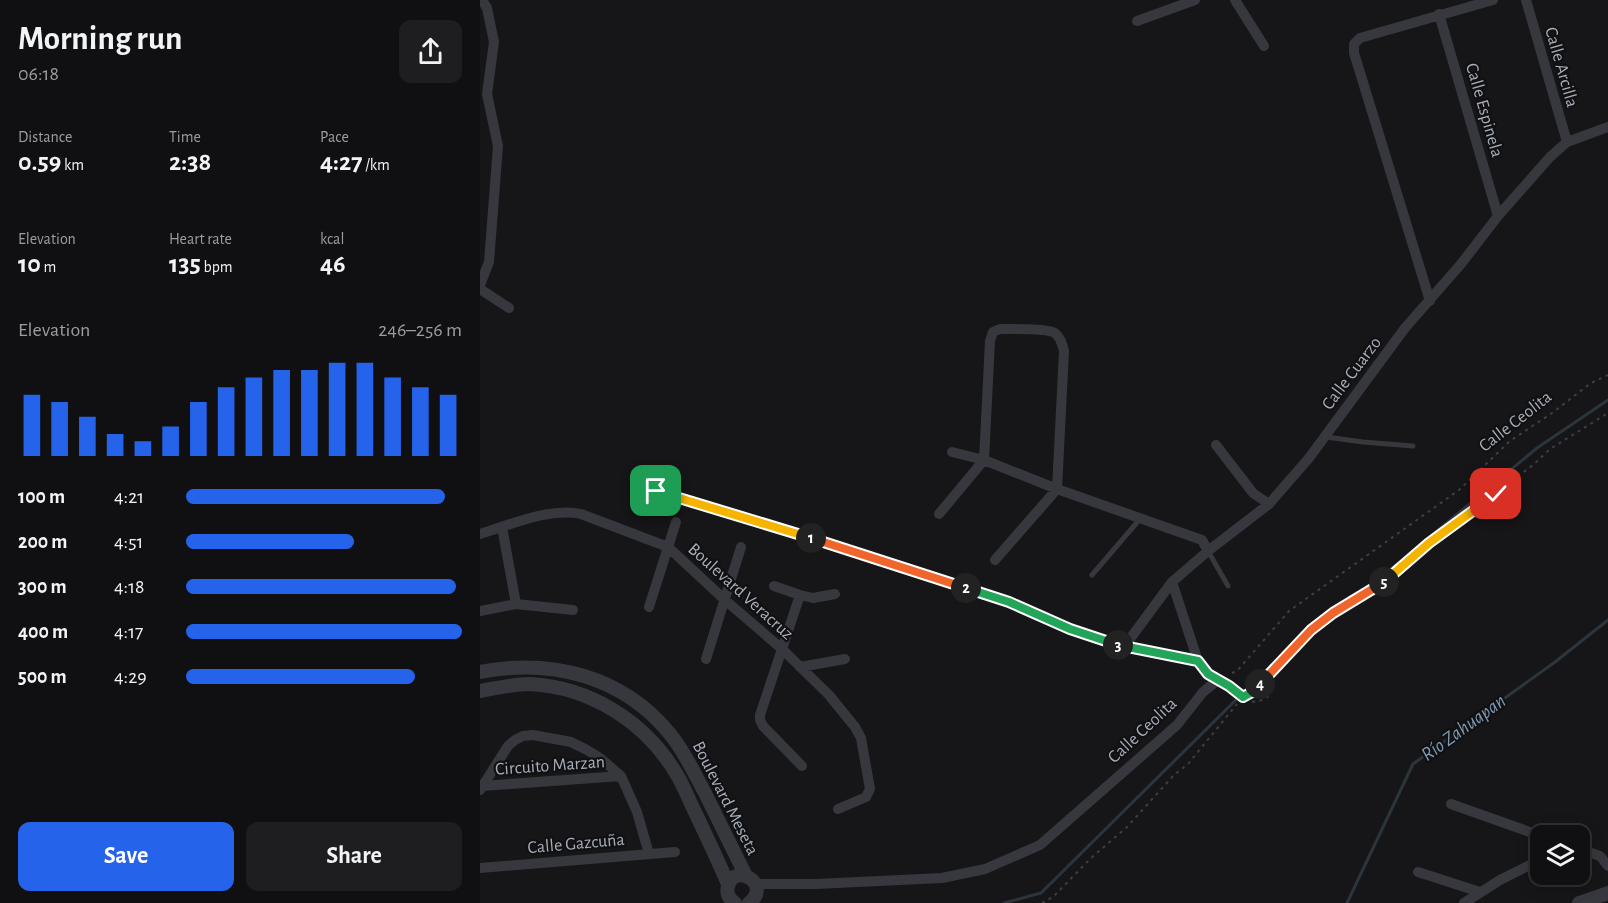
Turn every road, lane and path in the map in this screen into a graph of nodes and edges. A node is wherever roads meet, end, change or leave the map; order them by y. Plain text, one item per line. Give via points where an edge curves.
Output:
1 (482, 0) edge
2 (1195, 0) edge
3 (1235, 0) edge
4 (1493, 0) edge
5 (1526, 0) edge
6 (1439, 14) junction
7 (1137, 21) dead end
8 (1264, 46) dead end
9 (483, 97) edge
10 (1608, 127) edge
11 (1567, 142) junction
12 (1498, 216) junction
13 (480, 287) edge
14 (1430, 301) junction
15 (509, 308) dead end
16 (1608, 375) edge
17 (1608, 413) edge
18 (1324, 436) junction
19 (1216, 445) dead end
20 (1413, 446) dead end
21 (952, 452) dead end
22 (984, 460) junction
23 (635, 481) dead end
24 (1058, 489) junction
25 (1269, 504) junction
26 (939, 514) dead end
27 (1141, 519) junction
28 (676, 522) dead end
29 (502, 527) junction
30 (480, 534) edge
31 (668, 547) junction
32 (741, 547) dead end
33 (1208, 551) junction
34 (995, 560) dead end
35 (1092, 574) dead end
36 (1172, 582) junction
37 (774, 586) dead end
38 (1228, 586) dead end
39 (835, 594) dead end
40 (800, 595) junction
41 (725, 600) junction
42 (516, 604) junction
43 (649, 607) dead end
44 (480, 610) edge
45 (573, 610) dead end
46 (1124, 647) junction
47 (782, 649) junction
48 (706, 659) dead end
49 (845, 659) dead end
50 (1198, 661) junction
51 (801, 667) junction
52 (1274, 671) junction
53 (480, 672) edge
54 (1218, 680) junction
55 (480, 691) edge
56 (1240, 695) junction
57 (802, 766) dead end
58 (621, 776) junction
59 (481, 788) edge
60 (1450, 804) dead end
61 (838, 809) dead end
62 (1530, 832) edge
63 (675, 852) dead end
64 (1590, 852) edge
65 (649, 854) junction
66 (1530, 865) edge
67 (1608, 866) edge
68 (480, 868) edge
69 (1418, 872) dead end
70 (728, 884) junction
71 (753, 892) edge
72 (1480, 892) junction
73 (1608, 893) edge
74 (728, 901) edge
75 (1042, 903) edge
76 (1464, 903) edge
77 (1579, 903) edge

1 - 9 street via 494,42
2 - 7 street
3 - 8 street
4 - 6 street
5 - 11 street, Calle Arcilla
6 - 12 street, Calle Espinela
6 - 14 street via 1360,38 1354,44
9 - 13 street via 498,146 489,262
10 - 11 street, Calle Cuarzo
11 - 12 street, Calle Cuarzo
12 - 14 street, Calle Cuarzo
13 - 15 street
14 - 18 street, Calle Cuarzo
16 - 54 path, Calle Ceolita via 1510,441 1459,490 1289,611 1237,671
17 - 52 path via 1550,449 1382,584 1333,613 1311,630
18 - 20 lane
18 - 25 street, Calle Cuarzo
19 - 25 street via 1253,493
21 - 22 street
22 - 24 street
22 - 24 street via 993,332 1049,330 1057,334 1064,351
22 - 26 street
23 - 46 street via 656,491 1009,602
24 - 27 street
24 - 34 street
25 - 33 street, Calle Cuarzo
27 - 33 street via 1202,540
27 - 35 lane
28 - 31 street
29 - 30 street, Boulevard Veracruz
29 - 31 street, Boulevard Veracruz via 573,512
29 - 42 street
31 - 41 street, Boulevard Veracruz
31 - 43 street
32 - 41 street
33 - 36 street, Calle Cuarzo
33 - 38 lane
36 - 46 street, Calle Cuarzo
36 - 50 street
37 - 40 street
39 - 40 street via 813,598
40 - 47 street
41 - 47 street, Boulevard Veracruz
41 - 48 street
42 - 44 street
42 - 45 street
46 - 50 street
47 - 51 street, Boulevard Veracruz
47 - 57 street via 760,720
49 - 51 street
50 - 54 street
51 - 61 street, Boulevard Veracruz via 829,695 861,738 870,789 866,797
52 - 56 path via 1252,692
52 - 56 path via 1274,686 1261,701 1252,703
53 - 71 street, Boulevard Meseta via 524,666 569,671 636,700 672,735 687,757
54 - 56 street
54 - 71 street, Calle Ceolita via 1177,724 1040,845 985,869 942,878 816,884
55 - 70 street, Boulevard Meseta via 530,684 553,687 601,703 639,728 677,774
56 - 75 path via 1188,764 1127,827
58 - 59 street, Circuito Marzan
58 - 59 street, Circuito Marzan via 600,758 571,742 533,735 523,736 508,746
58 - 65 street, Circuito Marzan
60 - 62 street
63 - 65 street, Calle Gazcuña
64 - 67 street via 1600,855
65 - 68 street, Calle Gazcuña
66 - 72 street
69 - 72 street
70 - 71 street via 739,875
70 - 74 street
72 - 76 street
73 - 77 street

